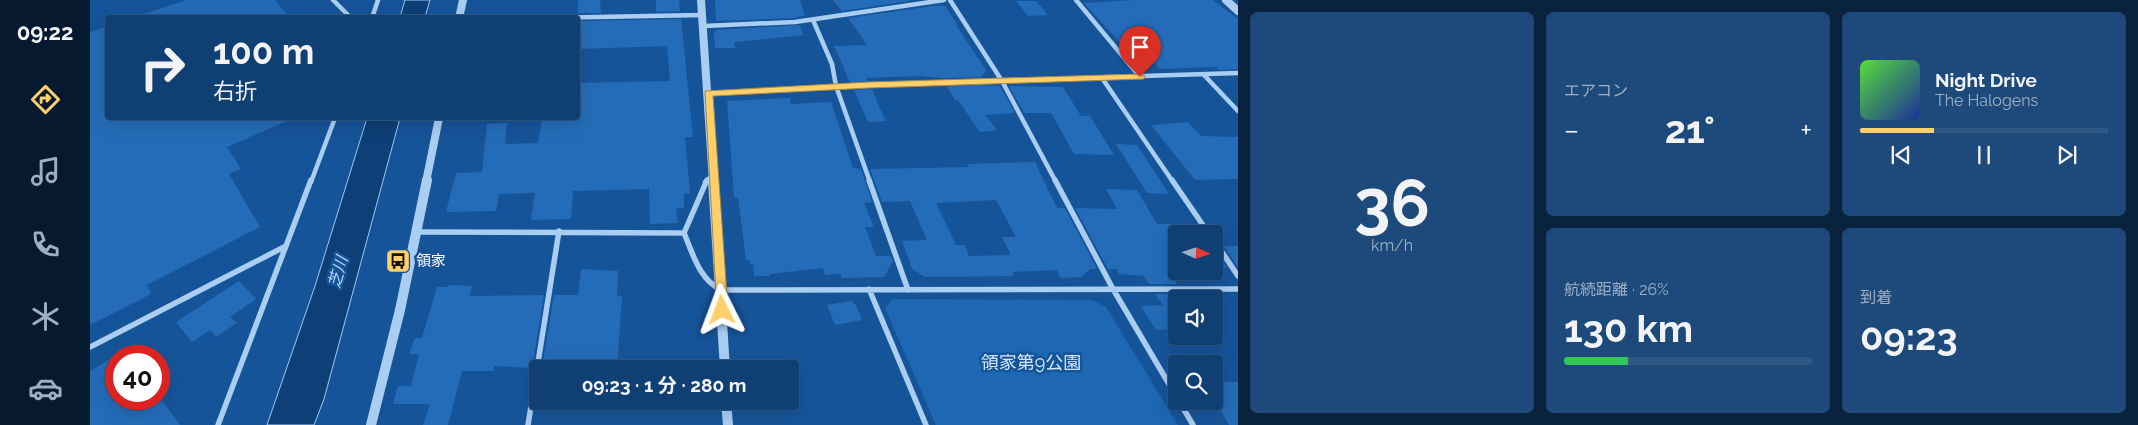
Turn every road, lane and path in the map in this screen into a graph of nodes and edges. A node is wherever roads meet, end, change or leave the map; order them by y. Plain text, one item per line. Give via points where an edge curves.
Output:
1 (333, 0) edge
2 (378, 0) edge
3 (463, 0) edge
4 (701, 0) edge
5 (944, 0) edge
6 (950, 0) edge
7 (1076, 0) edge
8 (1226, 0) edge
9 (1238, 11) edge
10 (702, 14) junction
11 (347, 15) edge
12 (373, 15) edge
13 (460, 15) edge
14 (580, 17) edge
15 (813, 20) junction
16 (704, 26) junction
17 (1238, 73) edge
18 (1204, 75) junction
19 (1140, 77) junction
20 (1102, 78) junction
21 (1002, 81) junction
22 (836, 86) junction
23 (708, 94) junction
24 (1238, 110) edge
25 (334, 120) edge
26 (439, 120) edge
27 (713, 176) junction
28 (1203, 225) edge
29 (417, 232) junction
30 (559, 232) junction
31 (684, 233) junction
32 (287, 246) junction
33 (1223, 254) edge
34 (1238, 276) edge
35 (1113, 288) junction
36 (869, 289) junction
37 (1238, 289) edge
38 (721, 290) junction
39 (908, 290) junction
40 (90, 346) edge
41 (725, 360) edge
42 (1168, 382) edge
43 (727, 410) edge
44 (1184, 410) edge
45 (218, 425) edge
46 (371, 425) edge
47 (528, 425) edge
48 (728, 425) edge
49 (926, 425) edge
50 (1193, 425) edge

1 - 11 street
2 - 12 street
3 - 13 street
4 - 10 street
5 - 15 street
6 - 21 street
7 - 19 street
8 - 9 street
10 - 14 street
10 - 16 street
15 - 16 street via 735,27
15 - 22 street via 832,64
16 - 23 street
17 - 18 street
18 - 19 street
18 - 24 street
19 - 20 street
20 - 21 street
20 - 28 street
21 - 22 street
21 - 35 street
22 - 23 street
22 - 39 street
23 - 27 street
25 - 32 street
26 - 29 street
27 - 31 street via 704,183
27 - 38 street
29 - 30 street
29 - 46 street
30 - 31 street
30 - 47 street
31 - 38 street via 705,279
32 - 40 street
32 - 45 street
33 - 34 street
35 - 37 street
35 - 39 street
35 - 42 street
36 - 38 street
36 - 39 street
36 - 49 street
38 - 41 street
43 - 48 street
44 - 50 street

